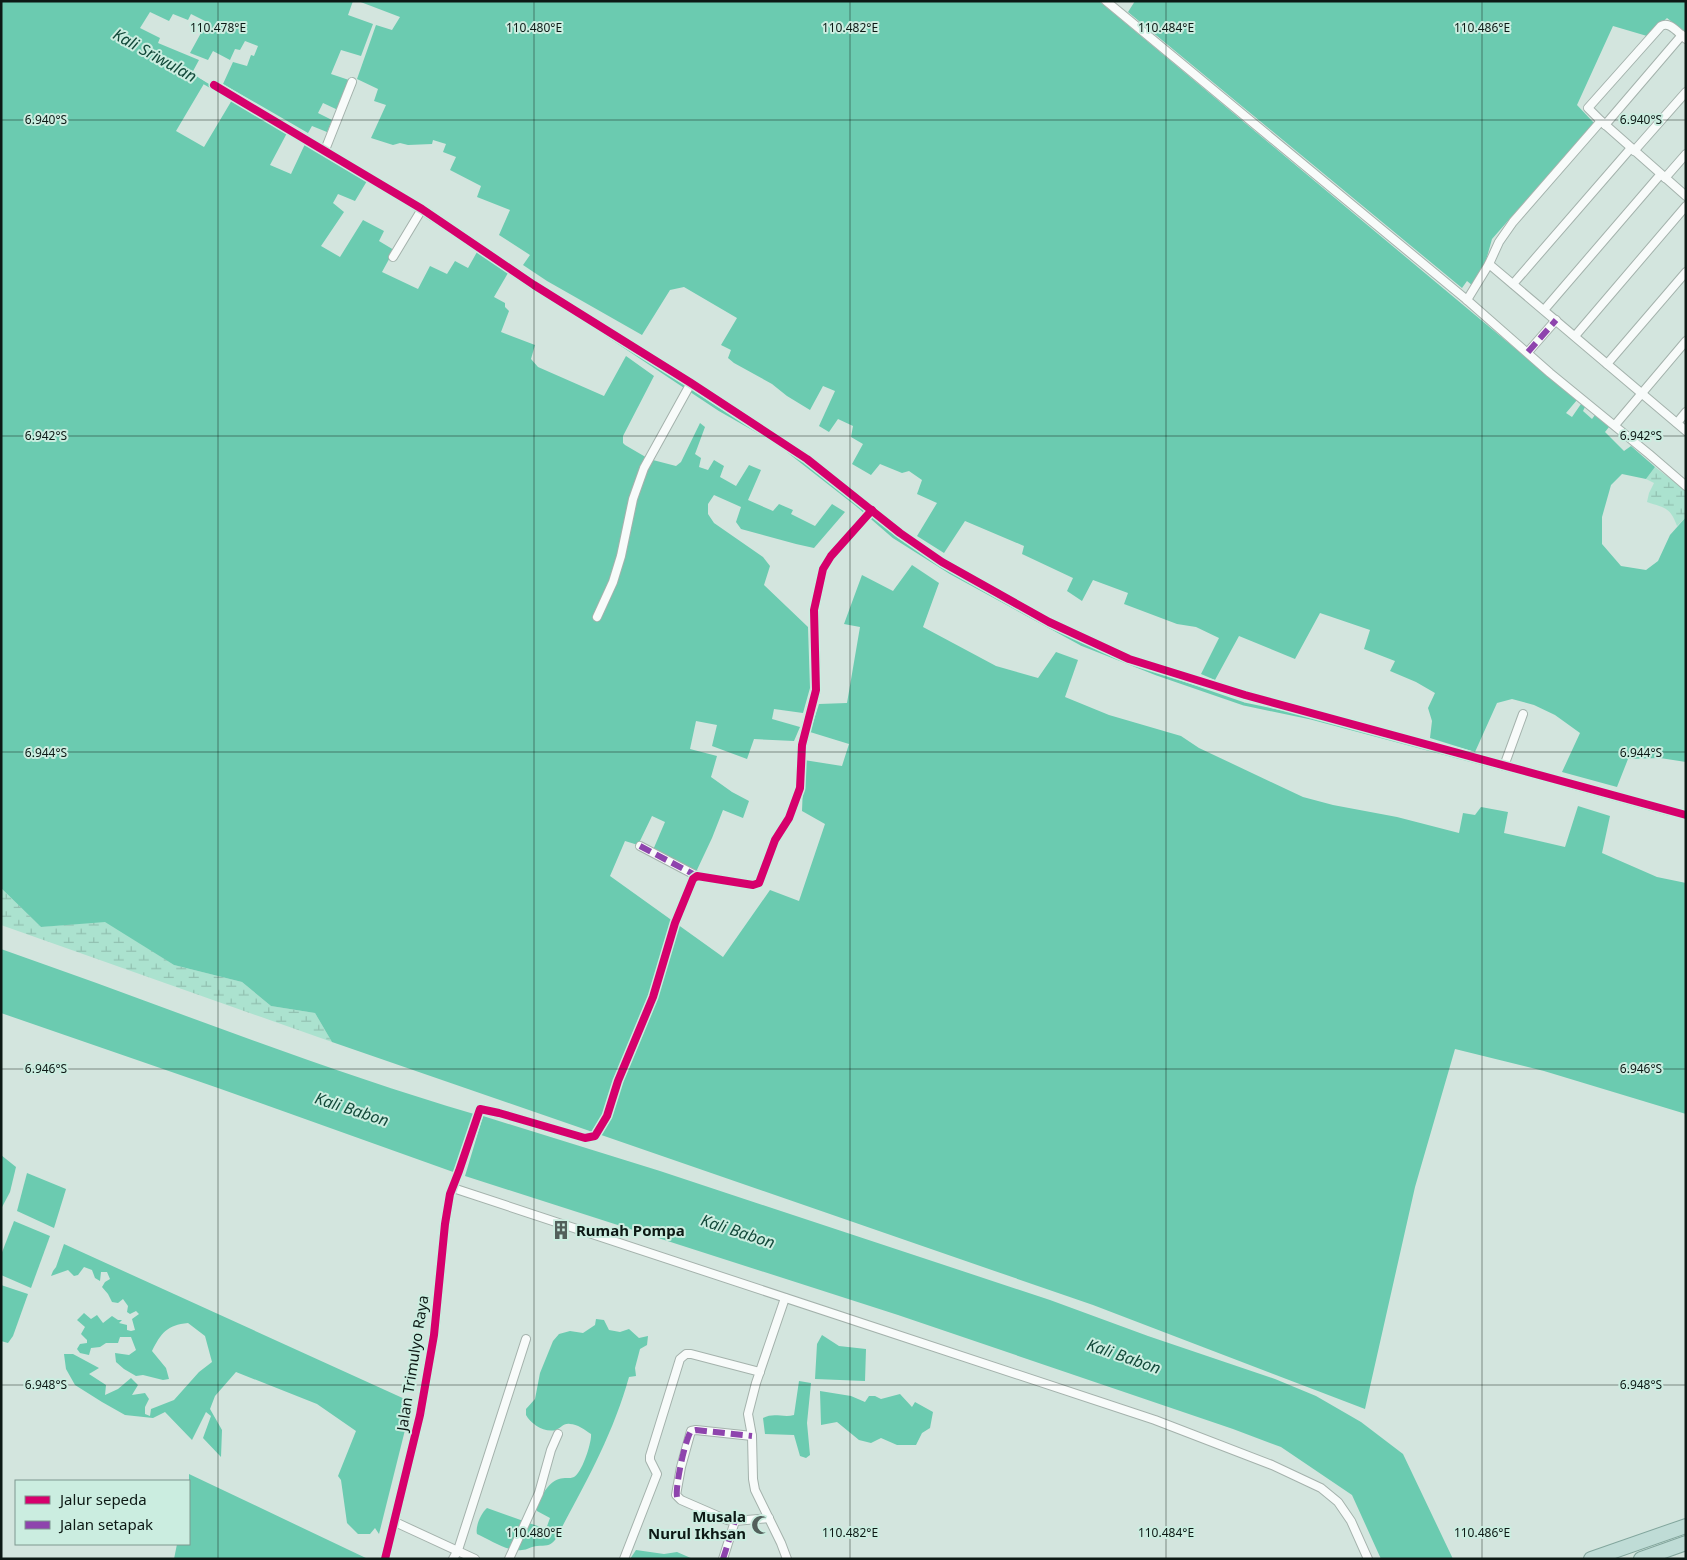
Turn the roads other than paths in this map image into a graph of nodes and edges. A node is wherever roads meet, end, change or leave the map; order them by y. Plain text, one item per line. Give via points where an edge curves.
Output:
1 (1106, 1) edge
2 (1684, 37) edge
3 (352, 82) dead end
4 (214, 85) dead end
5 (1686, 92) edge
6 (1603, 123) junction
7 (325, 150) junction
8 (1632, 150) junction
9 (1686, 154) edge
10 (1663, 177) junction
11 (1686, 196) edge
12 (1686, 206) edge
13 (422, 209) junction
14 (393, 257) dead end
15 (1489, 264) junction
16 (1686, 272) edge
17 (1513, 284) junction
18 (1467, 300) junction
19 (1544, 310) junction
20 (1556, 320) junction
21 (1575, 336) junction
22 (1686, 342) edge
23 (1528, 352) junction
24 (1607, 364) junction
25 (691, 384) junction
26 (1642, 393) junction
27 (1686, 412) edge
28 (1677, 423) junction
29 (1615, 425) junction
30 (1686, 430) edge
31 (1686, 486) edge
32 (872, 510) junction
33 (597, 617) dead end
34 (1524, 714) dead end
35 (1504, 766) junction
36 (1686, 815) edge
37 (640, 846) dead end
38 (697, 876) junction
39 (453, 1188) junction
40 (784, 1298) junction
41 (526, 1339) dead end
42 (760, 1372) junction
43 (558, 1434) dead end
44 (752, 1436) junction
45 (769, 1518) junction
46 (735, 1521) junction
47 (395, 1522) junction
48 (1686, 1526) edge
49 (1686, 1543) edge
50 (458, 1550) junction
51 (385, 1559) edge
52 (453, 1559) edge
53 (475, 1559) edge
54 (509, 1559) edge
55 (624, 1559) edge
56 (722, 1559) edge
57 (787, 1559) edge
58 (1368, 1559) edge
59 (1591, 1559) edge
60 (1641, 1559) edge

1 - 18 street
2 - 6 street
2 - 6 street via 1668,24 1661,26 1588,108
3 - 7 street
4 - 7 street
5 - 8 street
6 - 8 street
6 - 15 street via 1513,222
7 - 13 street
8 - 10 street
8 - 17 street
9 - 10 street
10 - 11 street
10 - 19 street
12 - 21 street
13 - 14 street
13 - 25 street via 534,285
15 - 17 street
15 - 18 street
16 - 24 street
17 - 19 street
18 - 23 street
19 - 20 street
20 - 21 street
20 - 23 street
21 - 24 street
22 - 26 street
23 - 29 street
24 - 26 street
25 - 32 street via 807,459
25 - 33 street via 644,468 613,582
26 - 28 street
26 - 29 street
27 - 28 street
28 - 30 street
29 - 31 street
32 - 35 street via 942,562 1049,622 1129,659 1244,695
32 - 38 street via 823,569 814,610 816,690 802,746 800,788 789,818 775,840 761,881 753,885
34 - 35 street
35 - 36 street
37 - 38 street
38 - 39 street, Jalan Trimulyo Raya via 692,879 675,923 653,997 607,1116 595,1136 585,1138 480,1109
39 - 40 street
39 - 47 street, Jalan Trimulyo Raya via 445,1224 434,1334 420,1415
40 - 42 street
40 - 58 street via 1155,1420 1272,1465 1321,1488 1338,1502 1351,1521
41 - 50 street
42 - 44 street via 748,1410
42 - 55 street via 691,1354 680,1359 650,1456 657,1474
43 - 54 street via 539,1493
44 - 45 street via 754,1485
44 - 46 street via 691,1431 681,1467 677,1497 721,1518
45 - 46 street
45 - 57 street
46 - 56 street
47 - 50 street
47 - 51 street, Jalan Trimulyo Raya
48 - 59 highway
49 - 60 highway
50 - 52 street
50 - 53 street

